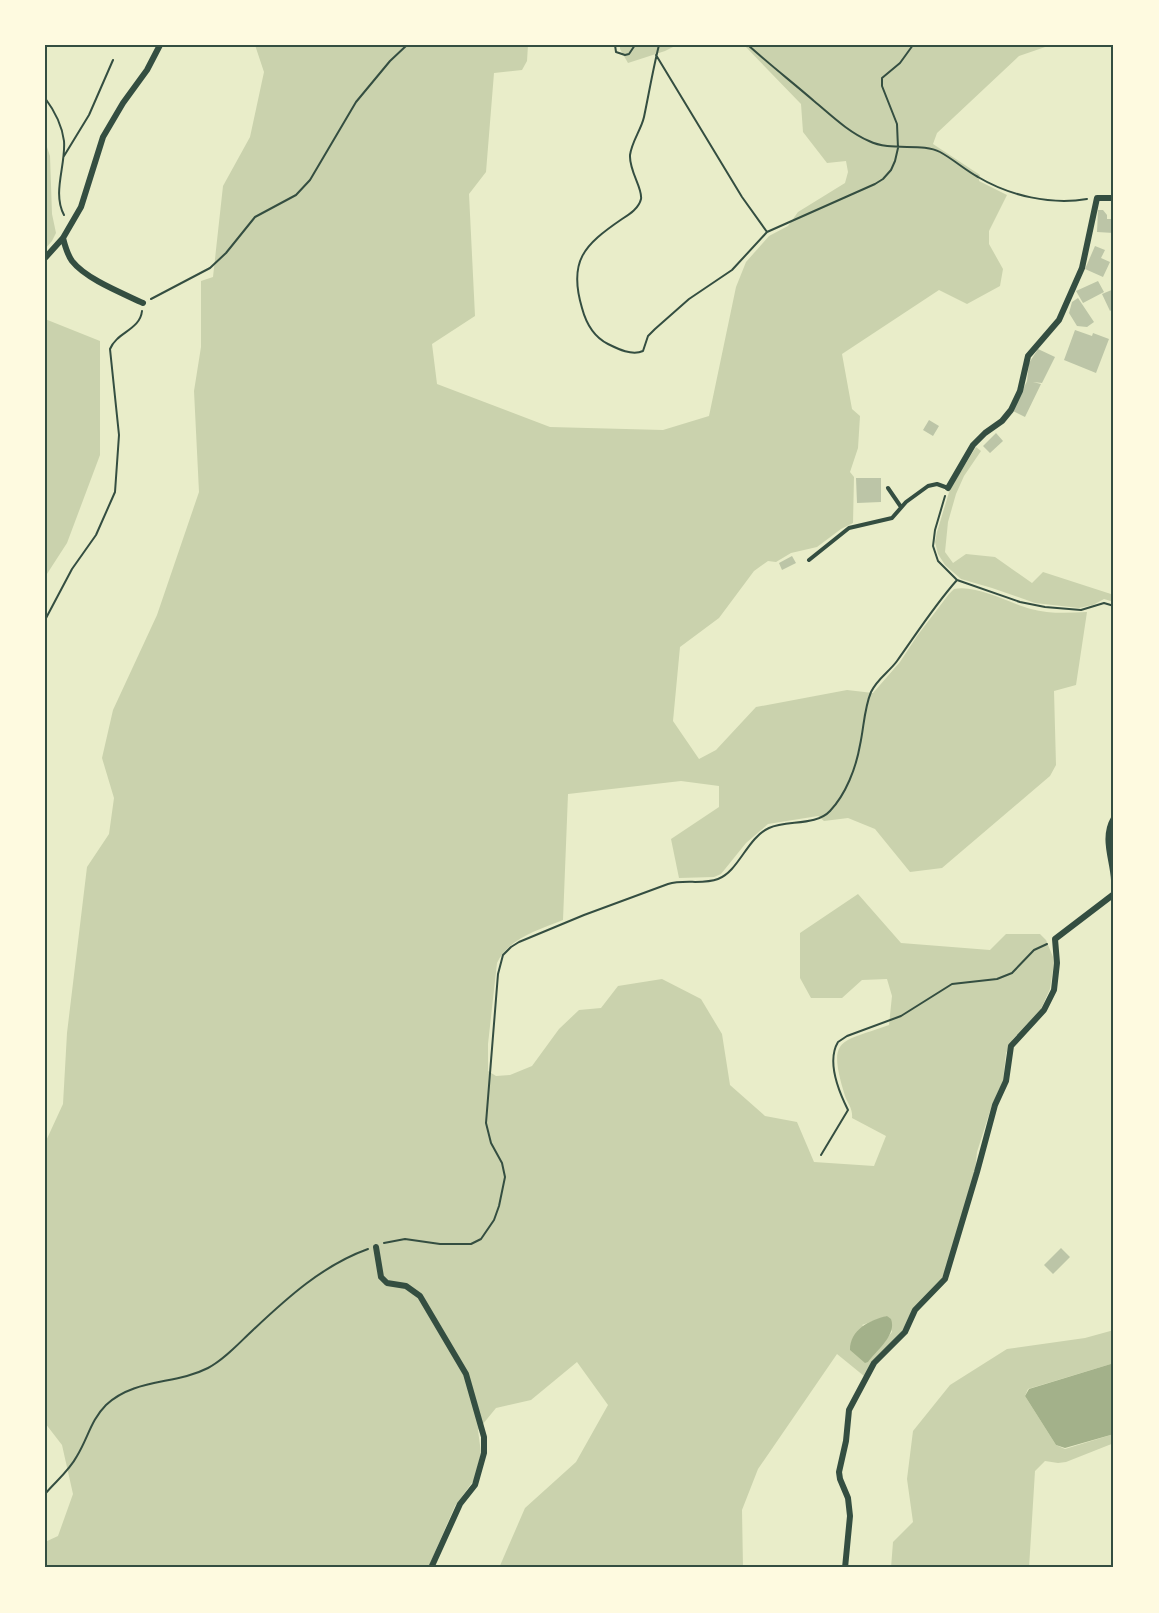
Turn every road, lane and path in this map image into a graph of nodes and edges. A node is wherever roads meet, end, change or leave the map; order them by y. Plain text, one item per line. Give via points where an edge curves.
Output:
1 (160, 45) edge
2 (407, 45) edge
3 (615, 45) edge
4 (635, 45) edge
5 (659, 45) edge
6 (748, 45) edge
7 (914, 45) edge
8 (656, 55) junction
9 (113, 60) dead end
10 (45, 98) edge
11 (898, 148) junction
12 (63, 158) junction
13 (1097, 198) junction
14 (1114, 198) edge
15 (71, 226) junction
16 (767, 232) junction
17 (63, 238) junction
18 (45, 258) edge
19 (142, 303) junction
20 (888, 488) dead end
21 (948, 488) junction
22 (902, 507) junction
23 (809, 560) dead end
24 (957, 580) junction
25 (1114, 606) edge
26 (45, 620) edge
27 (1114, 818) edge
28 (1114, 880) edge
29 (1114, 894) edge
30 (1055, 939) junction
31 (821, 1155) dead end
32 (376, 1247) junction
33 (45, 1494) edge
34 (431, 1568) edge
35 (845, 1568) edge

1 - 15 street via 103,137 86,196
2 - 19 path via 356,102 310,180 296,195 255,218 210,268
3 - 4 path via 616,52 625,55
5 - 8 path
6 - 11 path via 851,131 870,142
7 - 11 path via 882,78 897,124
8 - 16 path via 741,197
8 - 16 path via 643,119 630,156 640,202 589,247 578,262 579,297 590,327 602,341 641,352 655,329 689,299 732,270
9 - 12 path via 93,107
10 - 12 path via 60,125
11 - 13 path via 940,152 996,187 1022,195 1066,201
11 - 16 path via 883,179
12 - 15 path via 59,205
13 - 14 street
13 - 21 street via 1082,268 1059,320 1028,356 1011,410 974,445
15 - 17 street
17 - 18 street
17 - 19 street via 77,266
19 - 26 path via 139,321 110,350 119,435 115,492 96,535 72,569
20 - 22 lane
21 - 22 lane via 928,486
21 - 24 path via 933,546 938,561
22 - 23 lane via 892,518 849,528
24 - 25 path via 1045,607 1081,610 1104,603
24 - 32 path via 872,689 856,764 829,812 812,820 766,830 720,878 668,884 550,928 507,951 498,974 487,1096 486,1130 504,1169 494,1220 481,1239 471,1244 400,1239
27 - 28 street via 1108,843
29 - 30 street
30 - 31 path via 1034,950 1012,973 997,979 952,984 901,1016 838,1042 835,1073 848,1110
30 - 35 street via 1054,990 1044,1010 1011,1046 1006,1081 995,1106 945,1279 915,1310 905,1332 874,1363 849,1410 839,1472 850,1507
32 - 33 path via 350,1256 322,1273 207,1369 137,1387 115,1398 92,1423 71,1466
32 - 34 street via 381,1277 420,1296 462,1364 484,1437 475,1485 460,1504

